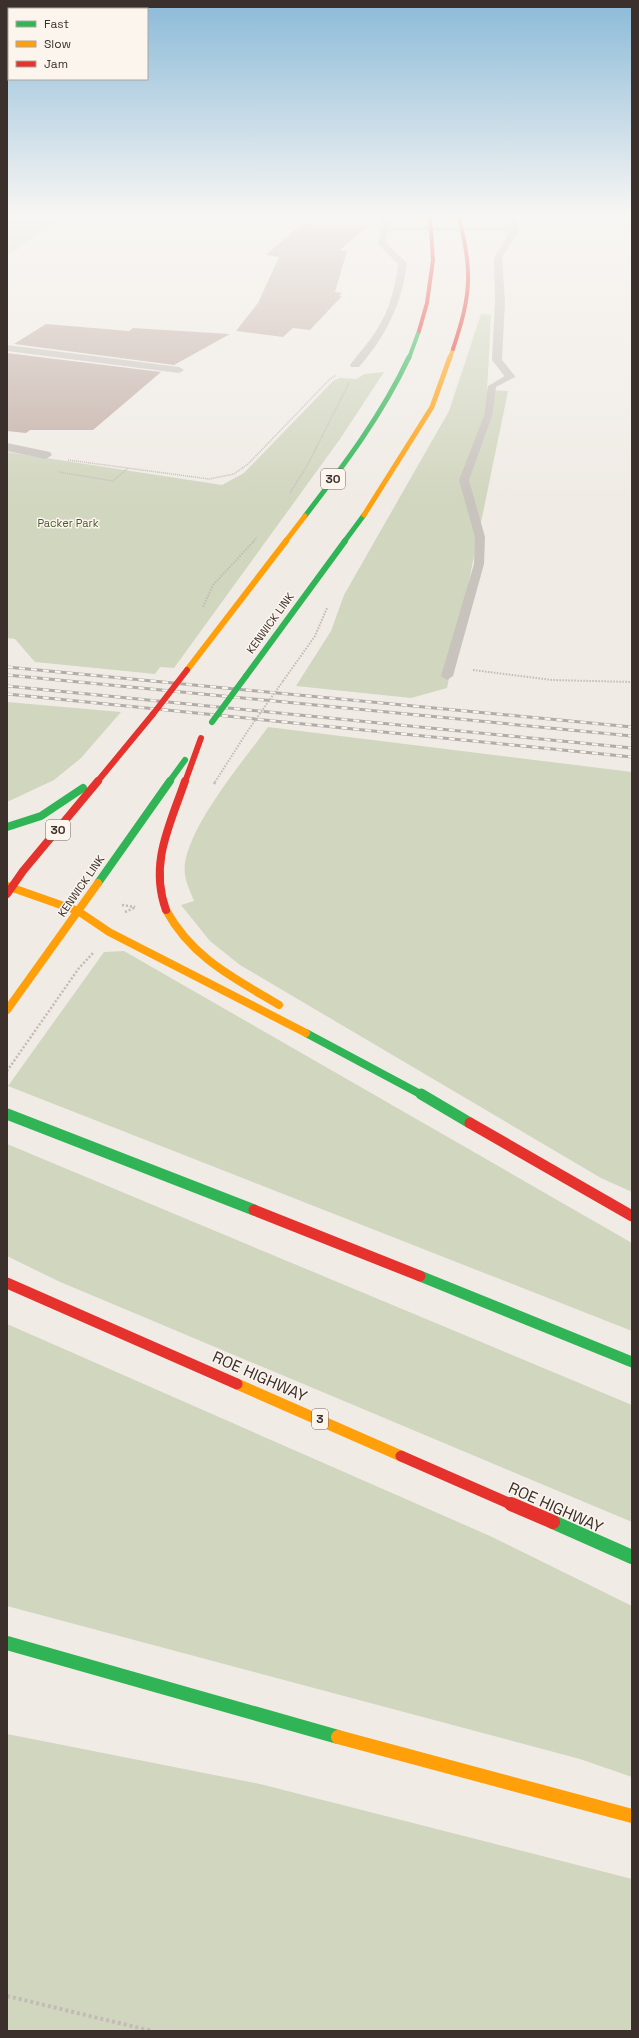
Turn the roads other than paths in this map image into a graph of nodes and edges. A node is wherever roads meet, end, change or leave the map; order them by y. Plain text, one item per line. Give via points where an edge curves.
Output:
1 (391, 311) edge
2 (425, 311) edge
3 (463, 311) edge
4 (499, 311) edge
5 (7, 348) edge
6 (355, 365) road end
7 (179, 370) dead end
8 (510, 376) joint
9 (7, 447) edge
10 (46, 455) road end
11 (449, 671) road end
12 (200, 738) junction
13 (104, 774) junction
14 (7, 827) edge
15 (9, 889) edge
16 (78, 911) junction
17 (7, 1010) edge
18 (286, 1010) dead end
19 (306, 1023) dead end
20 (392, 1078) junction
21 (7, 1114) edge
22 (632, 1216) edge
23 (7, 1283) edge
24 (632, 1362) edge
25 (632, 1557) edge
26 (7, 1643) edge
27 (632, 1816) edge

1 - 6 street via 386,326
2 - 13 highway, 30, bridge via 415,344 385,406 188,670
3 - 12 highway, KENWICK LINK, bridge via 459,331 432,408 366,512
4 - 8 street via 496,360
5 - 7 street
8 - 11 lane via 492,386 488,416 464,480 480,537 479,564
9 - 10 street
12 - 16 highway, KENWICK LINK
12 - 18 highway via 161,848 158,879 162,902 170,920 200,955
13 - 14 highway via 41,816
13 - 15 highway, 30
15 - 16 highway
16 - 17 highway, KENWICK LINK
16 - 20 highway via 109,932
19 - 20 highway
20 - 22 highway
21 - 24 highway via 329,1239
23 - 25 highway, ROE HIGHWAY / 3
26 - 27 highway via 292,1725

